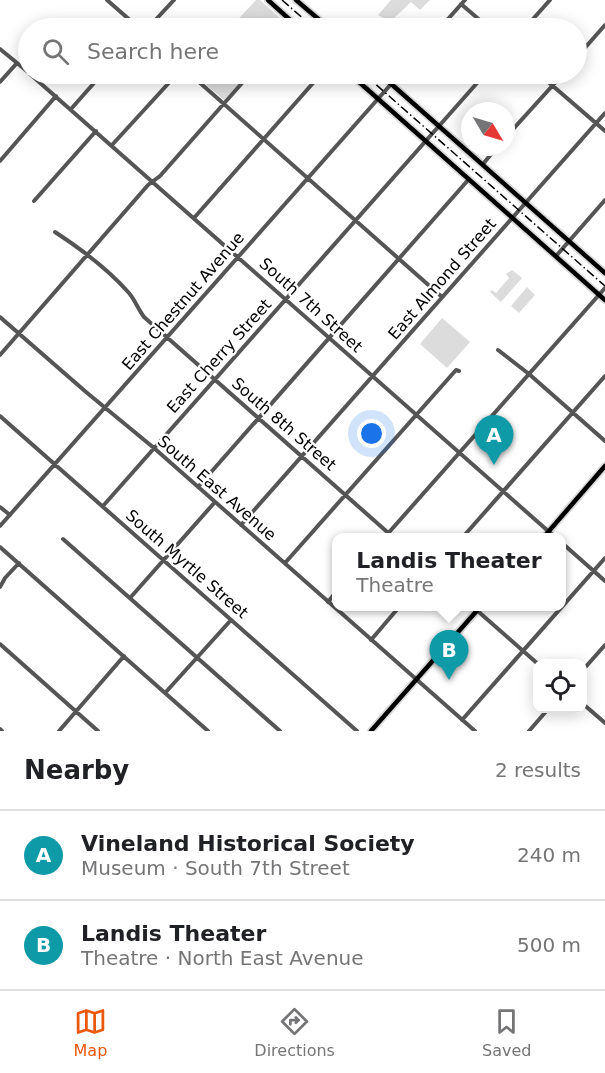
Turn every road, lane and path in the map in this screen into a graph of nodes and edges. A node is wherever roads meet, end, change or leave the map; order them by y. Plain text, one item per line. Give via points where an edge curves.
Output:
1 (107, 0) edge
2 (174, 0) edge
3 (268, 0) edge
4 (296, 0) edge
5 (550, 0) edge
6 (463, 2) edge
7 (128, 18) edge
8 (157, 18) edge
9 (285, 18) edge
10 (317, 18) edge
11 (449, 18) edge
12 (479, 18) edge
13 (534, 18) edge
14 (605, 25) edge
15 (587, 45) edge
16 (0, 50) edge
17 (17, 63) joint
18 (0, 82) edge
19 (42, 84) edge
20 (93, 84) edge
21 (168, 84) edge
22 (202, 84) edge
23 (241, 84) edge
24 (312, 84) edge
25 (362, 84) edge
26 (390, 84) edge
27 (392, 84) edge
28 (476, 84) edge
29 (552, 85) joint
30 (56, 96) junction
31 (378, 98) junction
32 (224, 103) junction
33 (71, 109) junction
34 (605, 113) edge
35 (596, 123) junction
36 (439, 126) junction
37 (515, 127) edge
38 (96, 131) junction
39 (605, 132) edge
40 (263, 139) junction
41 (425, 141) junction
42 (112, 145) junction
43 (490, 156) edge
44 (0, 161) edge
45 (483, 164) junction
46 (308, 177) junction
47 (469, 179) junction
48 (153, 182) junction
49 (605, 200) edge
50 (34, 201) dead end
51 (526, 202) junction
52 (194, 218) junction
53 (512, 218) junction
54 (356, 220) junction
55 (55, 232) dead end
56 (569, 241) junction
57 (87, 255) junction
58 (238, 256) junction
59 (556, 256) junction
60 (399, 258) junction
61 (605, 273) edge
62 (605, 288) edge
63 (599, 295) junction
64 (442, 297) junction
65 (286, 299) junction
66 (605, 300) edge
67 (0, 317) edge
68 (18, 334) junction
69 (167, 337) junction
70 (329, 338) junction
71 (498, 350) dead end
72 (0, 355) edge
73 (459, 371) dead end
74 (529, 374) junction
75 (605, 375) edge
76 (373, 376) junction
77 (215, 379) junction
78 (105, 408) junction
79 (573, 412) junction
80 (416, 414) junction
81 (0, 416) edge
82 (259, 417) junction
83 (605, 441) edge
84 (154, 448) junction
85 (460, 453) junction
86 (302, 456) junction
87 (55, 464) junction
88 (605, 466) edge
89 (198, 487) junction
90 (503, 491) junction
91 (345, 494) junction
92 (215, 502) junction
93 (103, 506) junction
94 (0, 507) edge
95 (10, 515) junction
96 (241, 525) junction
97 (0, 526) edge
98 (549, 531) junction
99 (389, 532) joint
100 (466, 533) edge
101 (551, 533) edge
102 (63, 539) dead end
103 (0, 547) edge
104 (566, 547) edge
105 (605, 558) edge
106 (164, 560) junction
107 (19, 563) junction
108 (285, 563) junction
109 (594, 571) junction
110 (605, 581) edge
111 (0, 587) edge
112 (332, 597) edge
113 (130, 598) junction
114 (328, 602) junction
115 (566, 603) edge
116 (332, 606) edge
117 (338, 611) edge
118 (396, 611) edge
119 (474, 611) edge
120 (480, 611) edge
121 (558, 611) edge
122 (231, 620) junction
123 (371, 640) junction
124 (0, 644) edge
125 (605, 645) edge
126 (523, 651) junction
127 (124, 657) junction
128 (197, 657) junction
129 (533, 660) edge
130 (587, 665) edge
131 (416, 680) junction
132 (165, 693) junction
133 (587, 707) edge
134 (76, 711) junction
135 (545, 713) edge
136 (462, 720) junction
137 (605, 723) edge
138 (59, 731) edge
139 (98, 731) edge
140 (208, 731) edge
141 (280, 731) edge
142 (357, 731) edge
143 (371, 731) edge
144 (475, 731) edge
145 (529, 731) edge

1 - 7 street
2 - 8 street
3 - 9 main road
4 - 10 main road
5 - 13 street
6 - 11 street
6 - 12 street
14 - 15 street
16 - 17 street, South 7th Street
17 - 18 street
19 - 30 street, South 7th Street
20 - 33 street
21 - 42 street
22 - 32 street
23 - 32 street
24 - 40 street
25 - 31 main road
26 - 31 street, East Chestnut Avenue
27 - 36 main road
28 - 36 street, East Cherry Street
29 - 35 street
29 - 37 street
30 - 33 street, South 7th Street
30 - 44 street
31 - 41 main road
31 - 46 street, East Chestnut Avenue
32 - 40 street
32 - 48 street
33 - 38 street, South 7th Street
34 - 35 street, East Almond Street
35 - 39 street
35 - 51 street, East Almond Street
36 - 41 street, East Cherry Street
36 - 45 main road
38 - 42 street, South 7th Street
38 - 50 street
40 - 46 street
40 - 52 street
41 - 47 main road
41 - 54 street, East Cherry Street
42 - 48 street, South 7th Street
43 - 45 street
45 - 51 main road
46 - 54 street
46 - 58 street, East Chestnut Avenue
47 - 53 main road
47 - 60 street
48 - 52 street, South 7th Street
48 - 57 street
49 - 56 street
51 - 53 street, East Almond Street
51 - 56 main road
52 - 58 street, South 7th Street
53 - 59 main road
53 - 64 street, East Almond Street
54 - 60 street
54 - 65 street, East Cherry Street
55 - 57 street, South 8th Street
56 - 59 street
56 - 61 main road
57 - 68 street
57 - 69 street, South 8th Street via 126,290 144,317
58 - 65 street, South 7th Street
58 - 69 street, East Chestnut Avenue
59 - 63 main road
60 - 64 street
60 - 70 street
62 - 63 street
63 - 66 main road
63 - 74 street
64 - 76 street, East Almond Street
65 - 70 street, South 7th Street
65 - 77 street, East Cherry Street
67 - 68 street, South East Avenue
68 - 72 street
68 - 78 street, South East Avenue
69 - 77 street, South 8th Street
69 - 78 street, East Chestnut Avenue
70 - 76 street, South 7th Street
70 - 82 street
71 - 74 street
73 - 80 street
74 - 79 street
74 - 85 street
75 - 79 street
76 - 80 street, South 7th Street
76 - 86 street, East Almond Street
77 - 82 street, South 8th Street
77 - 84 street, East Cherry Street
78 - 84 street, South East Avenue
78 - 87 street, East Chestnut Avenue
79 - 83 street
79 - 90 street
80 - 85 street, South 7th Street
80 - 91 street
81 - 87 street, South Myrtle Street
82 - 86 street, South 8th Street
82 - 89 street
84 - 89 street, South East Avenue
84 - 93 street, East Cherry Street
85 - 90 street, South 7th Street
85 - 99 street
86 - 91 street, South 8th Street
86 - 96 street, East Almond Street
87 - 93 street, South Myrtle Street
87 - 95 street, East Chestnut Avenue
88 - 98 main road
89 - 92 street, South East Avenue
90 - 98 street, South 7th Street
90 - 100 street
91 - 99 street, South 8th Street
91 - 108 street
92 - 96 street, South East Avenue
92 - 106 street
93 - 106 street, South Myrtle Street
94 - 95 street
95 - 97 street, East Chestnut Avenue
96 - 108 street, South East Avenue
98 - 101 street, South 7th Street
102 - 113 street
103 - 107 street
104 - 109 street
105 - 109 street
106 - 113 street
106 - 122 street, South Myrtle Street
107 - 111 street
107 - 127 street
108 - 114 street, South East Avenue
109 - 110 street
109 - 115 street
112 - 114 street
113 - 128 street
114 - 116 street, South East Avenue
117 - 123 street, South East Avenue
118 - 123 street
119 - 131 main road
120 - 126 street
121 - 126 street
122 - 128 street
122 - 142 street, South Myrtle Street
123 - 131 street, South East Avenue
124 - 134 street
125 - 130 street
126 - 129 street
126 - 136 street
127 - 132 street
127 - 134 street
128 - 132 street
128 - 141 street
131 - 136 street, South East Avenue
131 - 143 main road
132 - 140 street
133 - 137 street
134 - 138 street
134 - 139 street
135 - 145 street
136 - 144 street, South East Avenue

